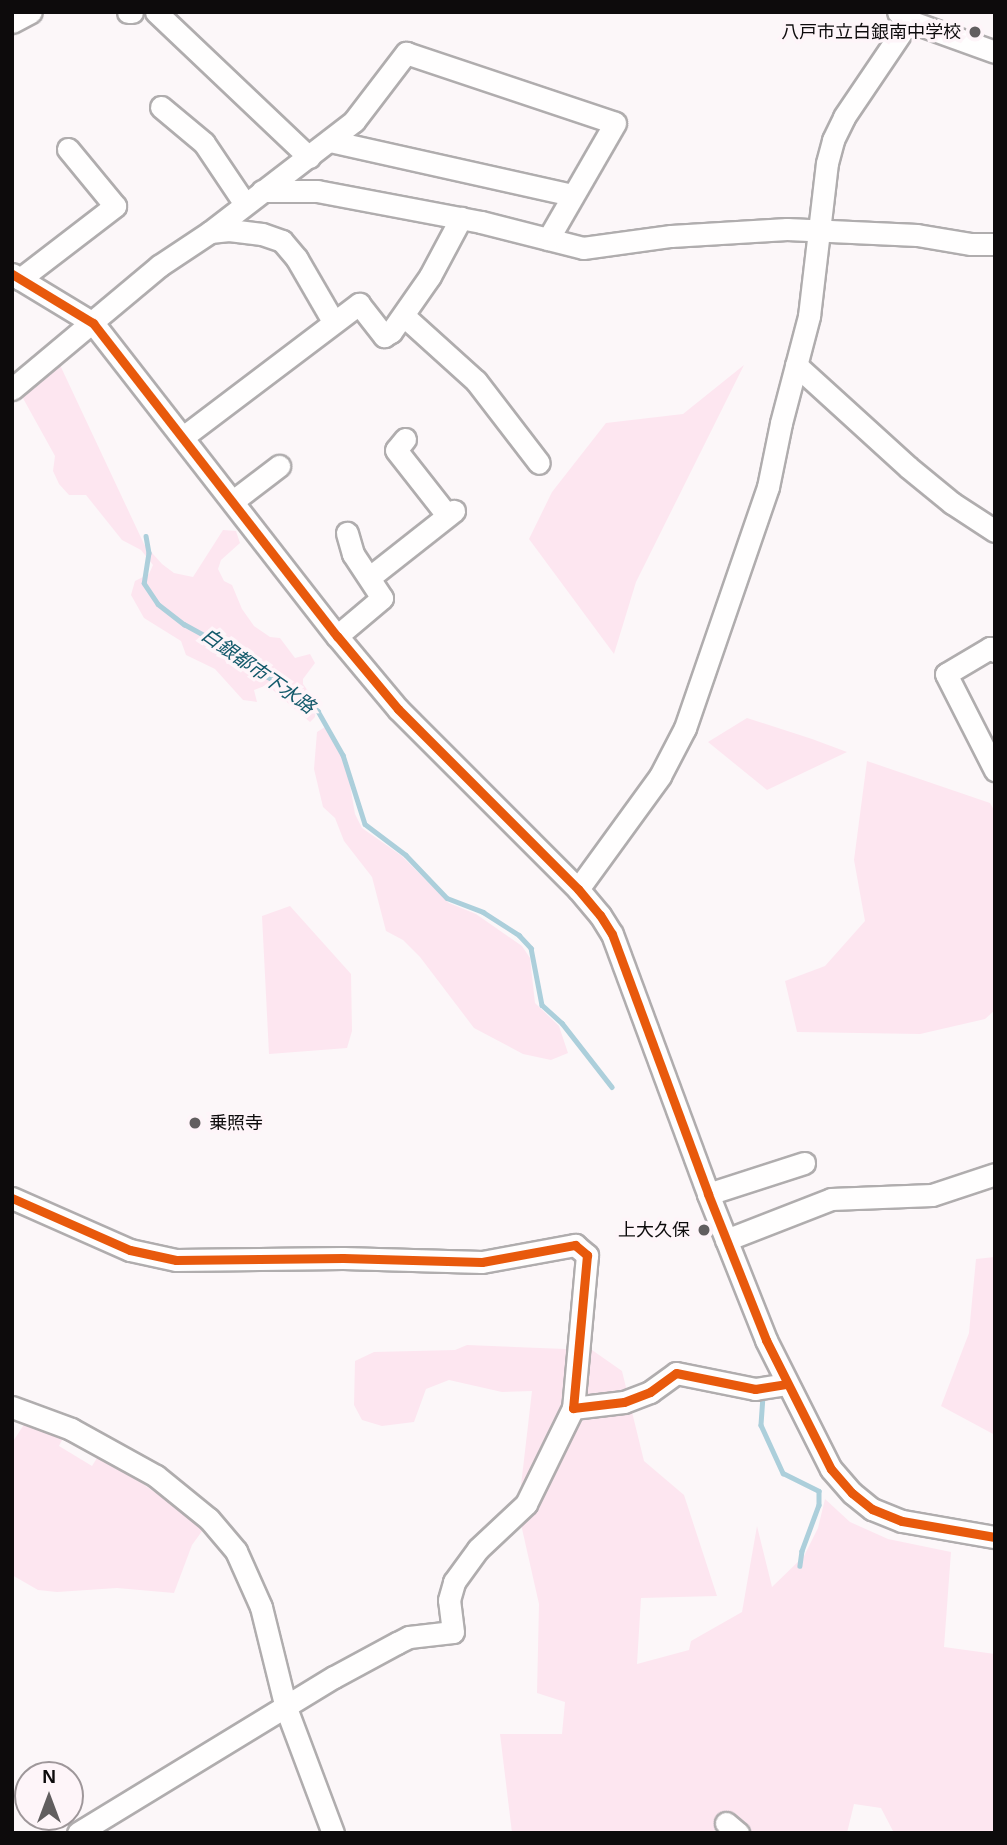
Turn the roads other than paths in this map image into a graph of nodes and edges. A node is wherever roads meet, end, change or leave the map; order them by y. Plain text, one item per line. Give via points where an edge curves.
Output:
1 (31, 12) edge
2 (156, 12) edge
3 (904, 17) edge
4 (12, 22) edge
5 (995, 52) edge
6 (161, 107) dead end
7 (330, 141) junction
8 (68, 149) dead end
9 (309, 156) junction
10 (572, 195) junction
11 (254, 197) junction
12 (461, 218) junction
13 (210, 232) junction
14 (820, 232) junction
15 (548, 239) junction
16 (995, 244) edge
17 (16, 277) edge
18 (404, 316) junction
19 (333, 321) junction
20 (93, 323) junction
21 (796, 365) junction
22 (12, 389) edge
23 (183, 437) junction
24 (405, 439) dead end
25 (539, 463) dead end
26 (279, 466) dead end
27 (233, 502) junction
28 (995, 531) edge
29 (347, 533) dead end
30 (370, 577) junction
31 (337, 636) junction
32 (995, 651) edge
33 (995, 770) edge
34 (578, 889) junction
35 (804, 1163) dead end
36 (995, 1174) edge
37 (708, 1194) junction
38 (12, 1198) edge
39 (726, 1240) junction
40 (786, 1384) junction
41 (12, 1406) edge
42 (573, 1408) junction
43 (995, 1537) edge
44 (286, 1708) junction
45 (78, 1833) edge
46 (334, 1833) edge

1 - 4 street
2 - 9 street
3 - 5 street
3 - 14 street via 833,140
6 - 11 street via 204,143
7 - 9 street
7 - 10 street
7 - 10 street via 354,121 406,53 615,123
8 - 17 street via 115,206
9 - 11 street
10 - 15 street
11 - 12 street via 317,191
11 - 13 street
12 - 15 street
12 - 18 street
13 - 19 street via 251,233 282,241
13 - 20 street via 159,266
14 - 15 street via 787,229 671,236 583,248
14 - 16 street via 917,235
14 - 21 street via 809,316
17 - 20 street
18 - 19 street via 384,336 359,304
18 - 25 street via 476,381
19 - 23 street
20 - 22 street via 59,346
20 - 23 street
21 - 28 street via 908,467
21 - 34 street via 768,486 685,728 660,776
23 - 27 street
24 - 30 street via 396,450 450,513
26 - 27 street
27 - 31 street
29 - 30 street via 353,554
30 - 31 street via 381,593 381,602
31 - 34 street via 398,709
32 - 33 street via 990,648 946,674
34 - 37 street via 612,934
35 - 37 street
36 - 39 street via 932,1195 831,1199
37 - 39 street
38 - 42 street via 130,1250 176,1260 482,1262 575,1245 587,1255
39 - 40 street
40 - 42 street via 755,1389 676,1373 650,1392 624,1402
40 - 43 street via 831,1469 872,1509 902,1521
41 - 44 street via 102,1445 156,1476 209,1519 236,1550 261,1607
42 - 44 street via 526,1504 478,1549 454,1582 449,1600 453,1632 409,1637
44 - 45 street
44 - 46 street

